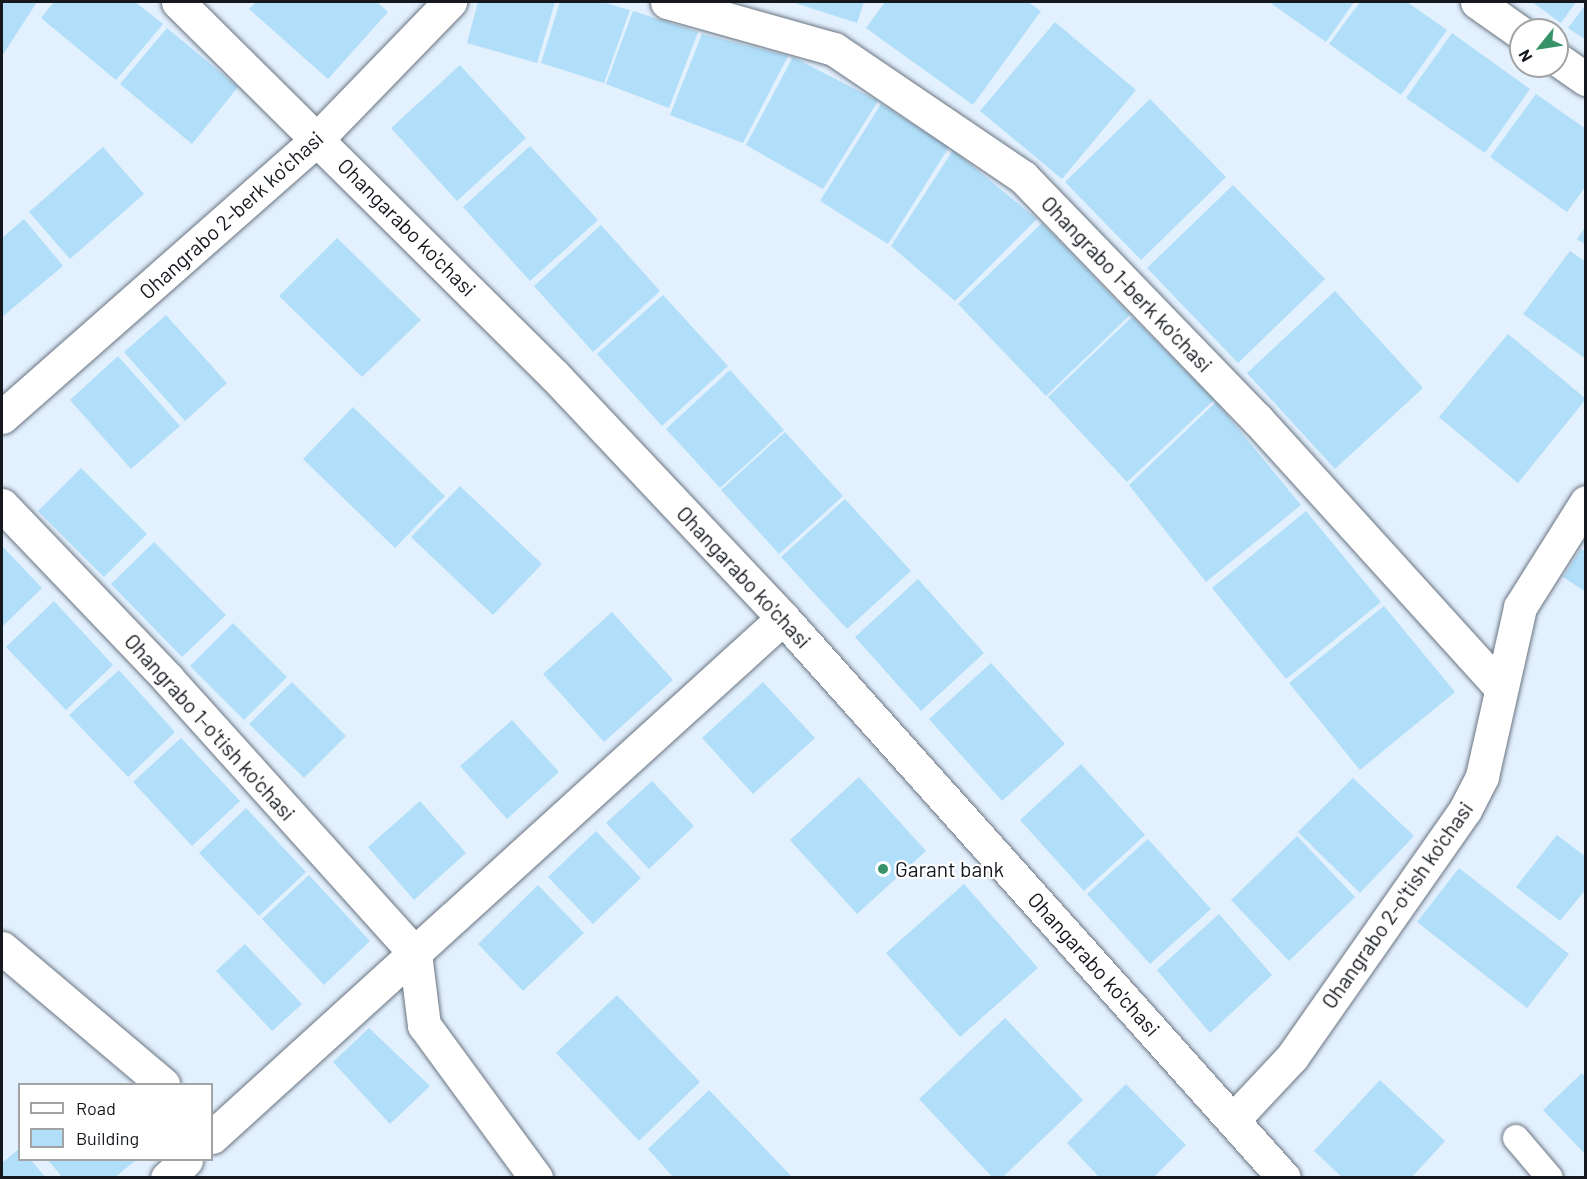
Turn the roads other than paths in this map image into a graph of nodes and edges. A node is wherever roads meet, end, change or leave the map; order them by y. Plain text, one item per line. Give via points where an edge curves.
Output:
1 (178, 2) edge
2 (450, 2) edge
3 (668, 2) edge
4 (1477, 2) edge
5 (1509, 25) edge
6 (1569, 67) edge
7 (1586, 79) edge
8 (318, 138) junction
9 (2, 417) edge
10 (1586, 502) edge
11 (2, 505) edge
12 (783, 618) junction
13 (1501, 688) junction
14 (2, 948) edge
15 (415, 953) junction
16 (162, 1083) edge
17 (1233, 1120) junction
18 (214, 1131) edge
19 (1516, 1138) dead end
20 (185, 1161) edge
21 (167, 1178) edge
22 (536, 1178) edge
23 (1284, 1178) edge
24 (1550, 1178) edge

1 - 8 street, Ohangarabo ko'chasi
2 - 8 street, Ohangrabo 2-berk ko'chasi
3 - 13 street, Ohangrabo 1-berk ko'chasi via 834,49 1023,177 1257,419
4 - 5 street
6 - 7 street
8 - 9 street, Ohangrabo 2-berk ko'chasi
8 - 12 street, Ohangarabo ko'chasi via 555,376
10 - 13 street, Ohangrabo 2-o'tish ko'chasi via 1520,607
11 - 15 street, Ohangrabo 1-o'tish ko'chasi via 168,679
12 - 15 street
12 - 17 street, Ohangarabo ko'chasi
13 - 17 street, Ohangrabo 2-o'tish ko'chasi via 1482,776 1465,810 1292,1057
14 - 16 street
15 - 18 street
15 - 22 street via 424,1025
17 - 23 street, Ohangarabo ko'chasi
19 - 24 lane
20 - 21 street

